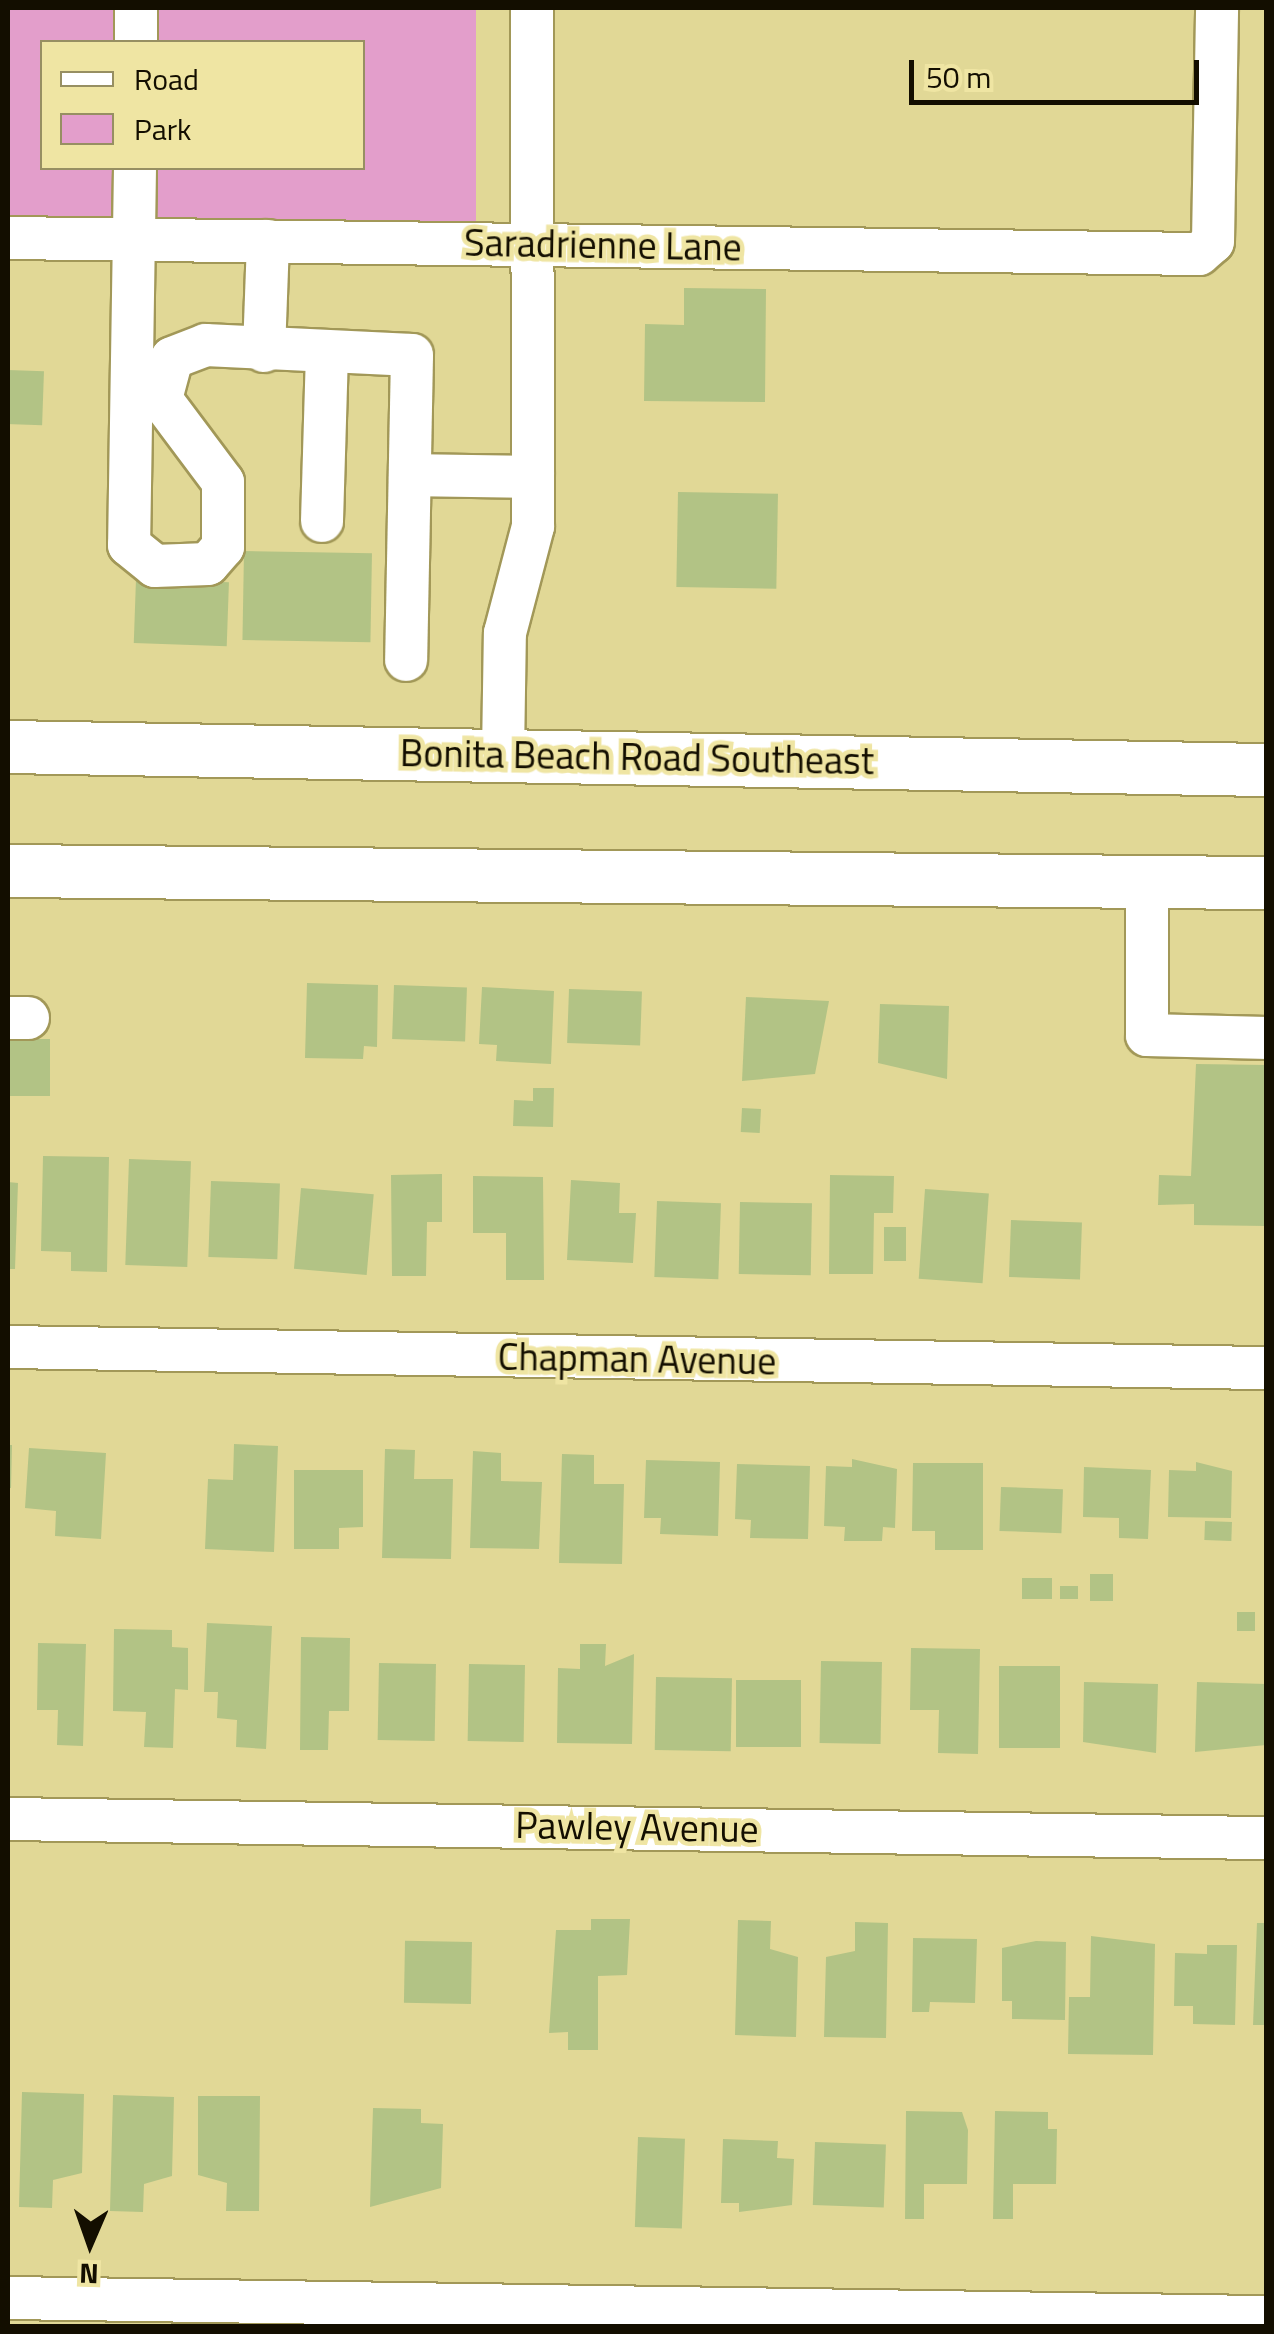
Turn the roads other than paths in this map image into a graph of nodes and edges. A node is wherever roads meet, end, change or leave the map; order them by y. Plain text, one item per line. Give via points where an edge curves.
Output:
1 (136, 8) edge
2 (532, 8) edge
3 (1218, 8) edge
4 (136, 40) edge
5 (135, 170) edge
6 (8, 238) edge
7 (134, 239) junction
8 (268, 241) junction
9 (532, 244) junction
10 (264, 351) junction
11 (327, 352) junction
12 (410, 475) junction
13 (533, 477) junction
14 (322, 521) dead end
15 (406, 660) dead end
16 (8, 747) edge
17 (503, 754) junction
18 (1266, 770) edge
19 (8, 871) edge
20 (1148, 882) junction
21 (1266, 883) edge
22 (1266, 1038) edge
23 (8, 1347) edge
24 (1266, 1368) edge
25 (8, 1819) edge
26 (1266, 1838) edge
27 (8, 2298) edge
28 (1266, 2317) edge

1 - 4 street
2 - 9 street
3 - 9 street, Saradrienne Lane via 1213,242 1199,254
5 - 7 street
6 - 7 street, Saradrienne Lane
7 - 8 street, Saradrienne Lane
7 - 10 street via 127,486 129,545 138,558 194,566 218,560 223,548 223,482 167,417 164,370 206,345
8 - 9 street, Saradrienne Lane
8 - 10 street
9 - 13 street
10 - 11 street
11 - 12 street via 412,355
11 - 14 street
12 - 13 street
12 - 15 street
13 - 17 street via 533,526 505,633
16 - 17 main road, Bonita Beach Road Southeast
17 - 18 main road, Bonita Beach Road Southeast
19 - 20 main road
20 - 21 main road
20 - 22 street via 1147,1035
23 - 24 street, Chapman Avenue
25 - 26 street, Pawley Avenue
27 - 28 street

